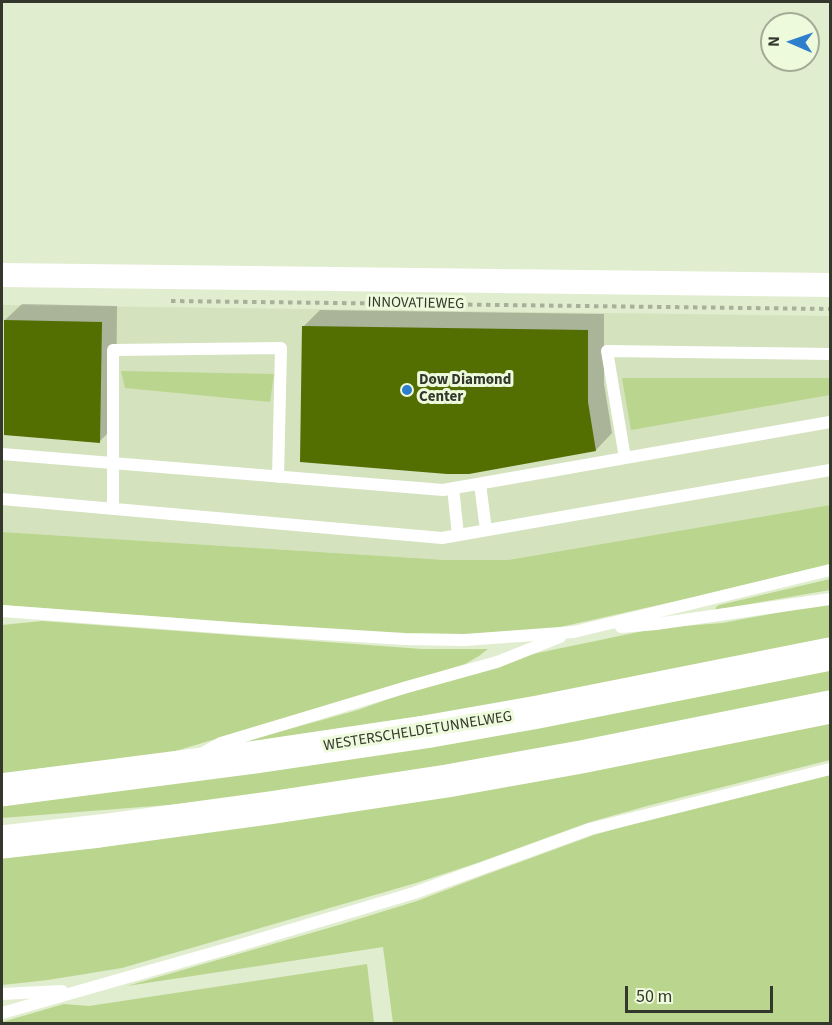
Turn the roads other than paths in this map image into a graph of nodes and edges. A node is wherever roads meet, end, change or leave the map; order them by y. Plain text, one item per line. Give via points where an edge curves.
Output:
1 (2, 274) edge
2 (831, 285) edge
3 (831, 354) edge
4 (831, 422) edge
5 (2, 454) edge
6 (625, 458) junction
7 (112, 463) junction
8 (831, 470) edge
9 (278, 477) junction
10 (480, 484) junction
11 (453, 489) junction
12 (2, 499) edge
13 (112, 509) junction
14 (486, 530) junction
15 (458, 535) junction
16 (831, 570) edge
17 (831, 599) edge
18 (2, 611) edge
19 (31, 613) junction
20 (2, 616) edge
21 (574, 632) junction
22 (831, 654) edge
23 (831, 707) edge
24 (177, 768) junction
25 (831, 769) edge
26 (2, 790) edge
27 (2, 842) edge
28 (84, 989) junction
29 (2, 994) edge
30 (2, 1013) edge

1 - 2 street, INNOVATIEWEG
3 - 6 lane via 607,351
4 - 6 lane
5 - 7 lane
6 - 10 lane
7 - 9 lane
7 - 9 lane via 113,350 281,348
7 - 13 lane
8 - 14 lane
9 - 11 lane
10 - 11 lane
10 - 14 lane
11 - 15 lane
12 - 13 lane
13 - 15 lane via 442,538
14 - 15 lane
16 - 21 lane
17 - 21 lane
18 - 19 lane
19 - 20 lane
19 - 21 lane via 404,639 465,640
21 - 24 lane via 497,662 220,743
22 - 24 highway, WESTERSCHELDETUNNELWEG via 459,726
23 - 27 highway via 436,782
24 - 26 highway, WESTERSCHELDETUNNELWEG
25 - 28 lane via 590,830 414,893
28 - 29 lane
28 - 30 lane

